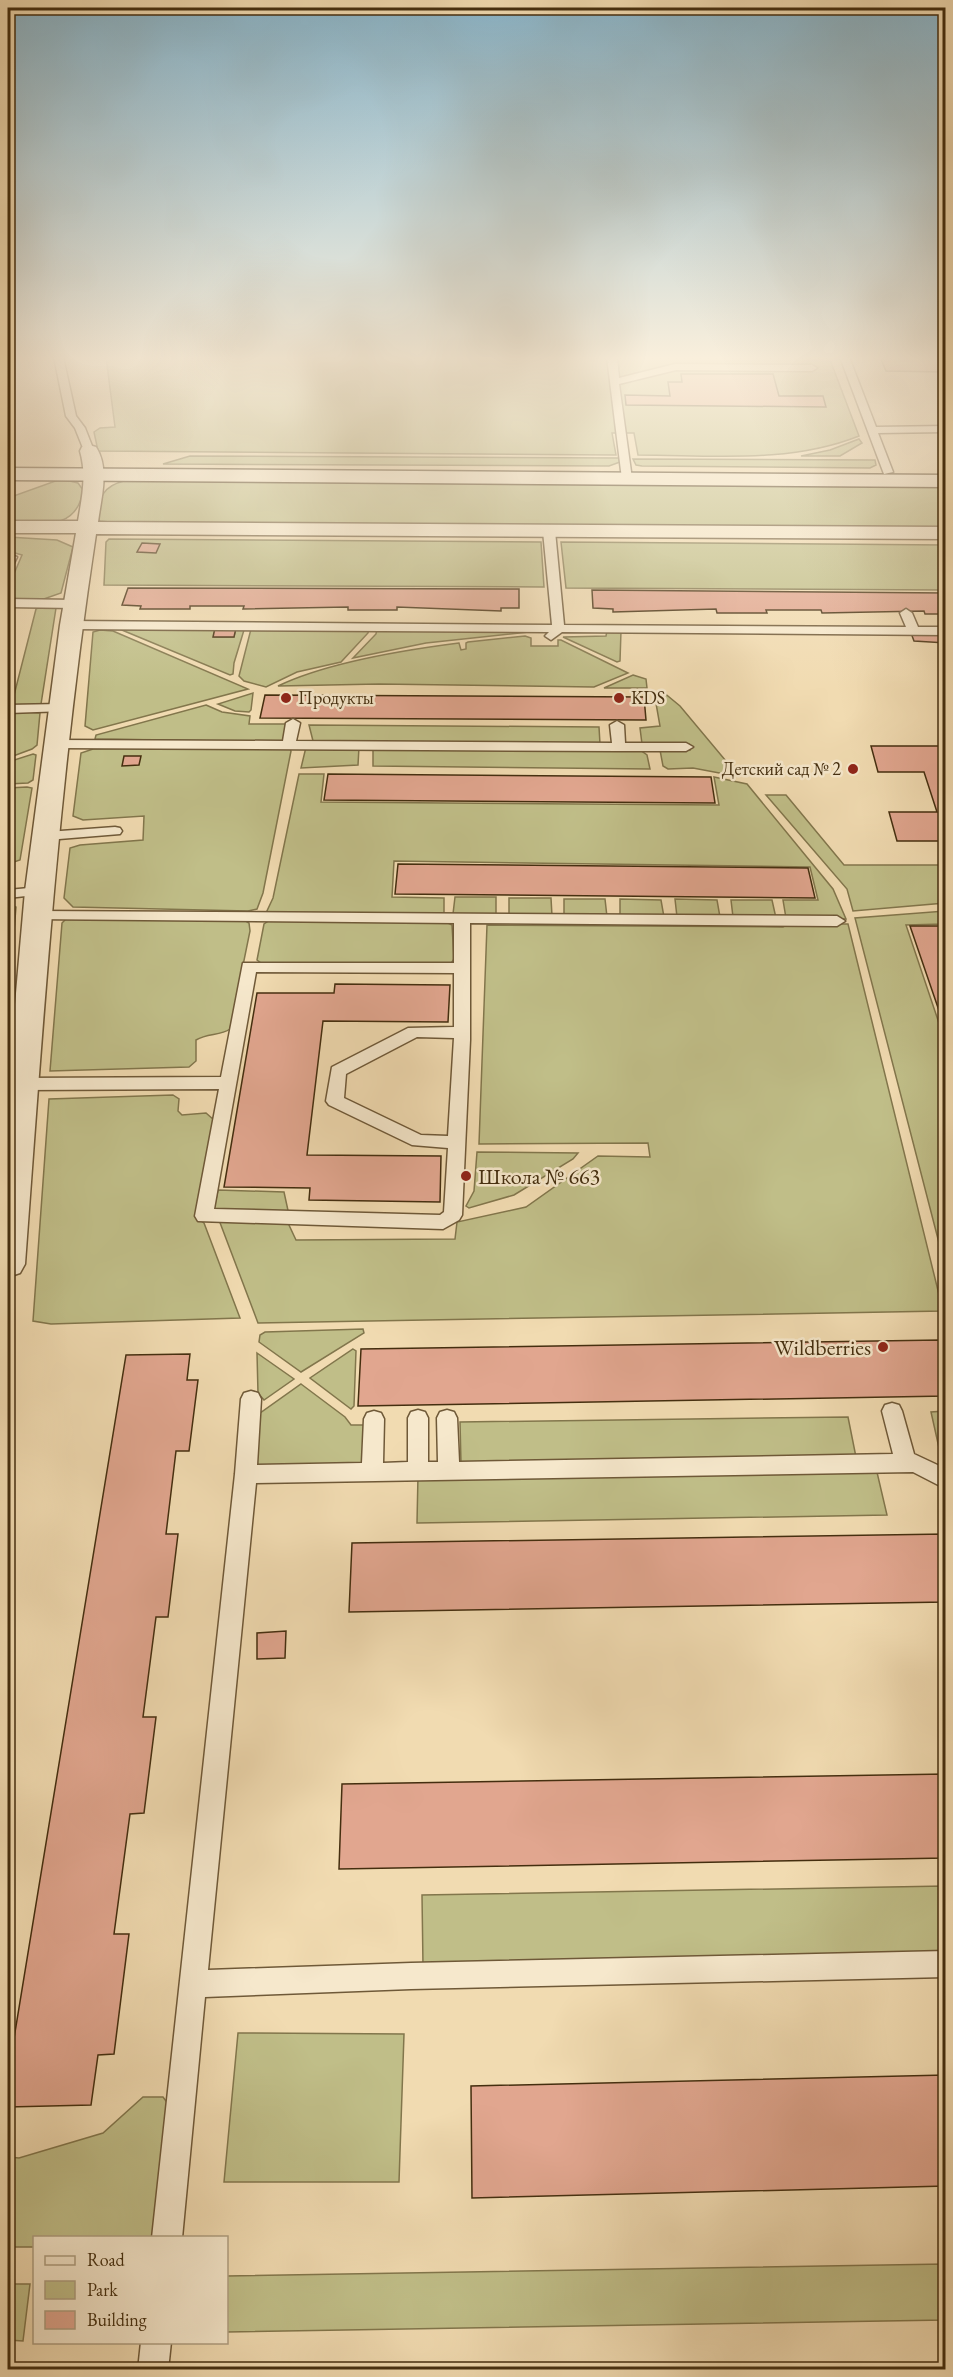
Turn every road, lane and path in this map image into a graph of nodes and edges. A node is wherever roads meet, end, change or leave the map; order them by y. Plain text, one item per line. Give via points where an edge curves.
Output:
1 (59, 468) edge
2 (92, 468) edge
3 (283, 468) edge
4 (625, 468) edge
5 (886, 468) edge
6 (888, 472) junction
7 (945, 472) edge
8 (8, 474) edge
9 (626, 475) junction
10 (945, 481) edge
11 (8, 528) edge
12 (86, 528) junction
13 (549, 531) junction
14 (945, 533) edge
15 (8, 557) edge
16 (8, 565) edge
17 (8, 603) edge
18 (906, 613) dead end
19 (73, 614) junction
20 (558, 627) junction
21 (913, 630) junction
22 (945, 631) edge
23 (548, 640) dead end
24 (62, 708) junction
25 (8, 709) edge
26 (293, 723) dead end
27 (617, 725) dead end
28 (57, 744) junction
29 (289, 744) junction
30 (619, 747) junction
31 (686, 747) dead end
32 (115, 831) dead end
33 (47, 836) junction
34 (8, 894) edge
35 (38, 904) junction
36 (462, 917) junction
37 (837, 921) dead end
38 (462, 968) junction
39 (460, 1033) junction
40 (228, 1083) junction
41 (22, 1084) junction
42 (458, 1142) junction
43 (8, 1264) edge
44 (251, 1399) dead end
45 (892, 1411) dead end
46 (418, 1418) dead end
47 (447, 1418) dead end
48 (374, 1419) dead end
49 (906, 1463) junction
50 (449, 1470) junction
51 (372, 1471) junction
52 (418, 1471) junction
53 (246, 1474) junction
54 (945, 1479) edge
55 (945, 1964) edge
56 (194, 1983) junction
57 (167, 2236) edge
58 (156, 2344) edge
59 (153, 2370) edge

1 - 8 street
2 - 12 street
3 - 9 street
4 - 9 lane
5 - 6 lane
6 - 7 street
6 - 9 street
9 - 10 street
11 - 12 street
12 - 13 street
12 - 19 street
13 - 14 street
13 - 20 lane
15 - 16 lane
17 - 19 lane
18 - 21 lane
19 - 20 lane
19 - 24 street
20 - 21 lane
20 - 23 lane
21 - 22 lane
24 - 25 lane
24 - 28 street
26 - 29 lane
27 - 30 lane
28 - 29 lane
28 - 33 street
29 - 30 lane
30 - 31 lane
32 - 33 lane
33 - 35 street
34 - 35 lane
35 - 36 lane
35 - 41 street
36 - 37 lane
36 - 38 lane
38 - 39 lane
38 - 40 lane via 249,967
39 - 42 lane
39 - 42 lane via 414,1032 338,1071 335,1101 418,1141
40 - 41 lane
40 - 42 lane via 204,1216 443,1222 453,1215
41 - 43 street
44 - 53 lane
45 - 49 lane
46 - 52 lane
47 - 50 lane
48 - 51 lane
49 - 50 lane
49 - 54 lane via 916,1463
50 - 52 lane
51 - 52 lane
51 - 53 lane
53 - 56 lane
55 - 56 lane
56 - 57 lane
58 - 59 lane

